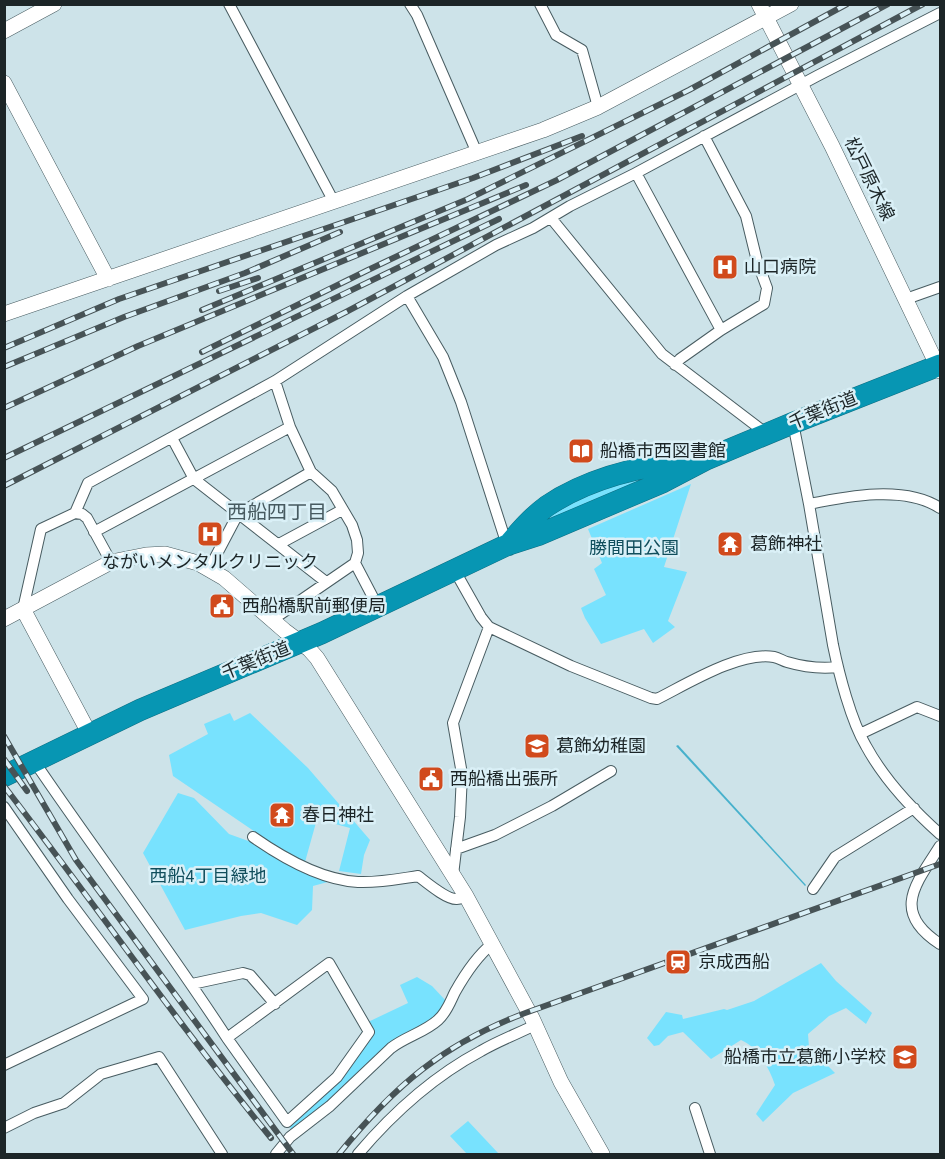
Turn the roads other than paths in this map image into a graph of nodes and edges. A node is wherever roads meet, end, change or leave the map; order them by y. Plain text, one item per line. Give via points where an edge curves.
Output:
1 (54, 4) edge
2 (228, 4) edge
3 (410, 4) edge
4 (540, 4) edge
5 (791, 4) edge
6 (763, 11) edge
7 (940, 13) edge
8 (4, 31) edge
9 (4, 83) edge
10 (801, 85) junction
11 (598, 107) junction
12 (704, 136) junction
13 (477, 153) junction
14 (636, 173) junction
15 (334, 202) junction
16 (551, 218) junction
17 (108, 279) junction
18 (940, 287) edge
19 (407, 296) junction
20 (906, 299) junction
21 (4, 315) edge
22 (721, 330) junction
23 (675, 365) junction
24 (940, 367) edge
25 (275, 381) junction
26 (793, 423) junction
27 (290, 427) junction
28 (767, 434) junction
29 (172, 438) junction
30 (311, 472) junction
31 (194, 479) junction
32 (809, 504) junction
33 (940, 508) edge
34 (342, 510) junction
35 (75, 513) junction
36 (238, 514) junction
37 (94, 532) junction
38 (279, 544) junction
39 (507, 545) junction
40 (111, 562) junction
41 (355, 563) junction
42 (209, 569) junction
43 (455, 571) junction
44 (326, 582) junction
45 (378, 607) junction
46 (23, 609) junction
47 (4, 619) edge
48 (272, 620) junction
49 (489, 627) junction
50 (301, 642) junction
51 (838, 667) junction
52 (940, 716) edge
53 (89, 733) junction
54 (860, 735) junction
55 (34, 761) junction
56 (611, 771) dead end
57 (4, 776) edge
58 (4, 807) edge
59 (914, 808) junction
60 (940, 834) edge
61 (253, 837) dead end
62 (940, 846) edge
63 (456, 849) junction
64 (453, 875) junction
65 (813, 889) dead end
66 (466, 896) junction
67 (492, 944) junction
68 (940, 944) edge
69 (192, 984) junction
70 (275, 1004) junction
71 (535, 1025) junction
72 (226, 1038) junction
73 (4, 1065) edge
74 (695, 1108) dead end
75 (5, 1124) edge
76 (222, 1155) edge
77 (276, 1155) edge
78 (358, 1155) edge
79 (602, 1155) edge
80 (710, 1155) edge

1 - 8 street
2 - 15 street
3 - 13 street
4 - 11 street via 556,35 582,50
5 - 6 street
6 - 10 street, 松戸原木線
6 - 11 street
7 - 10 street
9 - 17 street
10 - 12 street
10 - 20 street, 松戸原木線
11 - 13 street
12 - 14 street
12 - 22 street via 746,216 767,288 764,304
13 - 15 street
14 - 16 street
14 - 22 street
15 - 17 street
16 - 19 street
16 - 23 street
17 - 21 street
18 - 20 street
19 - 25 street
19 - 39 street via 443,357 458,393
20 - 24 street, 松戸原木線
22 - 23 street
23 - 28 street
24 - 26 highway, 千葉街道
25 - 27 street
25 - 29 street
26 - 28 highway, 千葉街道
26 - 32 street
27 - 30 street
27 - 31 street
28 - 39 highway, 千葉街道 via 707,459 635,470 570,493 546,507
29 - 31 street
29 - 35 street via 88,483
30 - 34 street via 332,491
30 - 36 street
31 - 36 street
31 - 37 street
32 - 33 street via 882,494 909,497
32 - 51 street
34 - 38 street
34 - 41 street via 357,540
35 - 37 street via 84,515
35 - 46 street via 41,529
36 - 38 street
36 - 42 street
37 - 40 street
38 - 44 street
39 - 43 highway, 千葉街道
40 - 42 street via 165,554
40 - 46 street
41 - 44 street
41 - 45 street
42 - 48 street
43 - 45 highway, 千葉街道
43 - 49 street
44 - 48 street
45 - 50 highway, 千葉街道
46 - 47 street
46 - 53 street
48 - 50 street
49 - 51 street via 571,666 657,699 725,665 754,658 774,657 823,669
49 - 63 street via 453,723 462,774
50 - 53 highway, 千葉街道
50 - 64 street via 317,658
51 - 54 street
52 - 54 street via 917,707
53 - 55 highway, 千葉街道
54 - 59 street
55 - 57 highway, 千葉街道
55 - 69 street
56 - 63 street via 495,835
58 - 73 street via 143,999
59 - 60 street
59 - 65 street via 835,857
61 - 66 street via 303,867 332,877 384,882 418,876 456,900
62 - 68 street via 914,890 912,903 912,916 919,928
63 - 64 street
64 - 66 street
66 - 67 street
67 - 71 street
67 - 77 street via 478,958 438,1020 391,1048 330,1106 290,1137
69 - 70 street via 243,973 250,975
69 - 72 street
70 - 72 street
70 - 72 street via 329,963 369,1032 337,1077 287,1122
71 - 78 street via 481,1051 433,1082 376,1132
71 - 79 street via 561,1082
74 - 80 street
75 - 76 street via 64,1103 101,1074 159,1057

